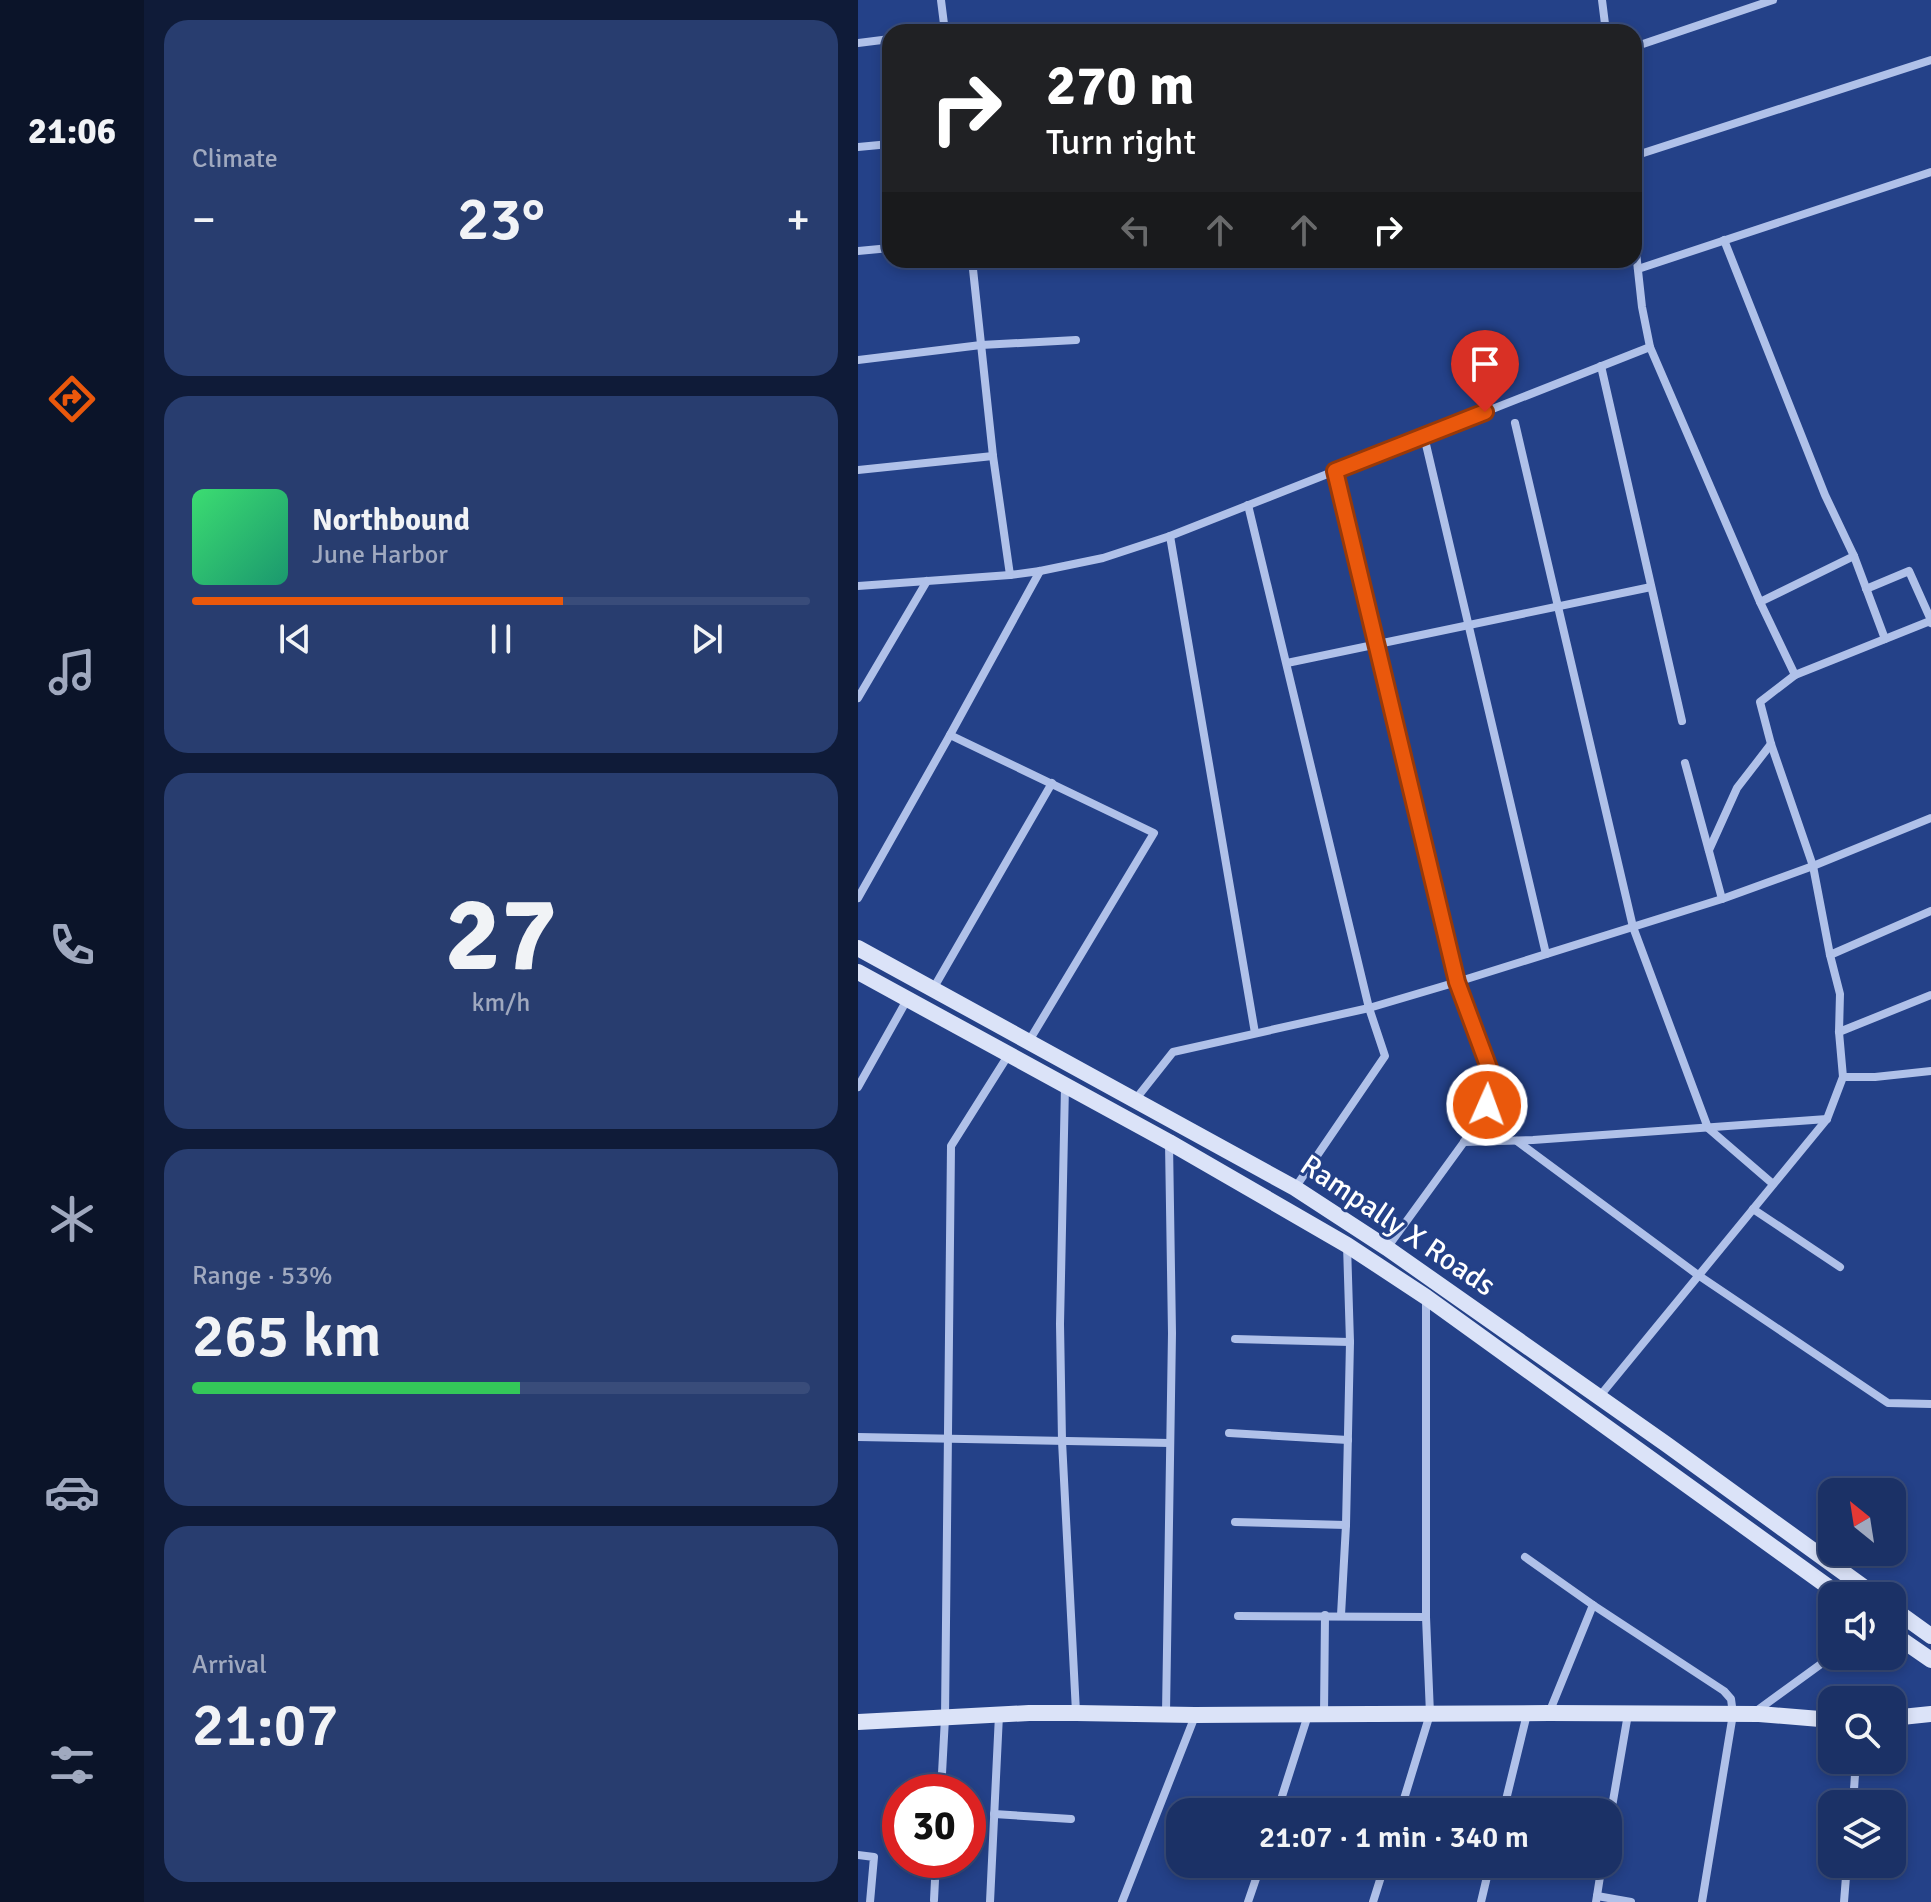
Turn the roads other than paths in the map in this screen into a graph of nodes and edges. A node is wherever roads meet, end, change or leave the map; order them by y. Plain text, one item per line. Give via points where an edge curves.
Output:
1 (941, 0) edge
2 (1602, 0) edge
3 (1773, 0) edge
4 (944, 24) edge
5 (1605, 24) edge
6 (882, 40) edge
7 (858, 43) edge
8 (1642, 44) edge
9 (1931, 60) edge
10 (882, 145) edge
11 (858, 147) edge
12 (1642, 153) edge
13 (1931, 172) edge
14 (1724, 240) junction
15 (882, 249) edge
16 (858, 251) edge
17 (973, 268) edge
18 (1641, 268) edge
19 (1642, 268) edge
20 (1638, 269) joint
21 (1076, 340) dead end
22 (981, 345) junction
23 (1650, 347) junction
24 (858, 360) edge
25 (1601, 366) junction
26 (1515, 423) dead end
27 (1424, 436) junction
28 (993, 456) junction
29 (858, 470) edge
30 (1335, 471) junction
31 (1248, 505) junction
32 (1170, 536) junction
33 (1854, 556) junction
34 (1040, 571) junction
35 (1010, 575) junction
36 (927, 581) junction
37 (858, 586) edge
38 (1651, 587) junction
39 (1866, 589) junction
40 (1760, 602) junction
41 (1558, 606) junction
42 (1931, 621) edge
43 (1468, 625) junction
44 (1885, 639) junction
45 (1377, 644) junction
46 (1287, 663) junction
47 (1795, 675) junction
48 (858, 698) edge
49 (1682, 721) dead end
50 (950, 735) junction
51 (1771, 744) junction
52 (1685, 763) dead end
53 (1052, 783) junction
54 (1931, 818) edge
55 (1709, 851) junction
56 (1813, 866) junction
57 (858, 898) edge
58 (1722, 899) junction
59 (1931, 911) edge
60 (1633, 927) junction
61 (858, 948) edge
62 (1546, 954) junction
63 (1830, 955) junction
64 (858, 972) edge
65 (1457, 982) junction
66 (933, 989) junction
67 (1931, 995) edge
68 (908, 998) junction
69 (1369, 1008) junction
70 (1839, 1032) junction
71 (1255, 1033) junction
72 (1029, 1041) junction
73 (1010, 1053) junction
74 (1931, 1071) edge
75 (1843, 1077) junction
76 (1065, 1084) junction
77 (858, 1087) edge
78 (1135, 1100) junction
79 (1827, 1119) junction
80 (1708, 1128) junction
81 (1517, 1141) junction
82 (1169, 1142) junction
83 (1464, 1142) junction
84 (1773, 1184) junction
85 (1295, 1188) junction
86 (1753, 1209) junction
87 (1347, 1245) junction
88 (1387, 1248) junction
89 (1840, 1267) dead end
90 (1698, 1275) junction
91 (1426, 1297) junction
92 (1235, 1339) dead end
93 (1350, 1342) junction
94 (1599, 1397) junction
95 (1931, 1404) edge
96 (1229, 1433) dead end
97 (858, 1437) edge
98 (948, 1439) junction
99 (1348, 1440) junction
100 (1062, 1441) junction
101 (1170, 1443) junction
102 (1235, 1522) dead end
103 (1346, 1525) junction
104 (1525, 1557) dead end
105 (1822, 1582) edge
106 (1857, 1582) edge
107 (1593, 1605) junction
108 (1325, 1615) junction
109 (1341, 1615) junction
110 (1238, 1616) dead end
111 (1426, 1617) junction
112 (1906, 1618) edge
113 (1931, 1636) edge
114 (1906, 1643) edge
115 (1931, 1660) edge
116 (1818, 1666) edge
117 (1076, 1713) junction
118 (1166, 1713) junction
119 (1549, 1713) junction
120 (1430, 1714) junction
121 (1527, 1714) junction
122 (1628, 1714) junction
123 (1733, 1714) junction
124 (1751, 1714) junction
125 (1931, 1714) edge
126 (999, 1715) junction
127 (1195, 1715) junction
128 (1316, 1715) junction
129 (1906, 1717) edge
130 (945, 1718) junction
131 (1818, 1719) edge
132 (858, 1722) edge
133 (942, 1774) edge
134 (1283, 1798) edge
135 (1404, 1798) edge
136 (1506, 1798) edge
137 (1614, 1798) edge
138 (994, 1814) junction
139 (1071, 1819) dead end
140 (858, 1855) edge
141 (935, 1878) edge
142 (1256, 1878) edge
143 (1381, 1878) edge
144 (1487, 1878) edge
145 (1600, 1878) edge
146 (1846, 1878) edge
147 (1596, 1899) edge
148 (934, 1900) dead end
149 (870, 1902) edge
150 (990, 1902) edge
151 (1122, 1902) edge
152 (1248, 1902) edge
153 (1373, 1902) edge
154 (1481, 1902) edge
155 (1631, 1902) edge
156 (1702, 1902) edge
157 (1844, 1902) edge

1 - 4 street
2 - 5 street
3 - 8 street
6 - 7 street
9 - 12 street
10 - 11 street
13 - 14 street
14 - 19 street
14 - 33 street
15 - 16 street
17 - 22 street
18 - 20 street
20 - 23 street
21 - 22 street
22 - 24 street
22 - 28 street
23 - 25 street
23 - 40 street
25 - 27 street
25 - 38 street
26 - 41 street
27 - 30 street
27 - 43 street
28 - 29 street
28 - 35 street
30 - 31 street
30 - 45 street
31 - 32 street
31 - 46 street
32 - 34 street
32 - 71 street
33 - 39 street
33 - 40 street
34 - 35 street
34 - 50 street
35 - 36 street
36 - 37 street
36 - 48 street
38 - 41 street
38 - 49 street
39 - 42 street via 1909,571
39 - 44 street
40 - 47 street
41 - 43 street
41 - 60 street
42 - 44 street
43 - 45 street
43 - 62 street
44 - 47 street
45 - 46 street
45 - 65 street
46 - 69 street
47 - 51 street via 1760,702
50 - 53 street
50 - 57 street
51 - 55 street via 1737,788
51 - 56 street
52 - 55 street
53 - 66 street
53 - 72 street via 1154,833
54 - 56 street
55 - 58 street
56 - 58 street
56 - 63 street
58 - 60 street
59 - 63 street
60 - 62 street
60 - 80 street
61 - 66 main road, Rampally X Roads
62 - 65 street
63 - 70 street via 1840,994
64 - 68 main road
65 - 69 street
65 - 83 street via 1493,1084 1487,1105
66 - 72 main road, Rampally X Roads
67 - 70 street
68 - 73 main road
68 - 77 street
69 - 71 street
69 - 85 street via 1385,1056
70 - 75 street
71 - 78 street via 1173,1052
72 - 78 main road, Rampally X Roads
73 - 76 main road
73 - 98 street via 951,1146
74 - 75 street
75 - 79 street
76 - 82 main road
76 - 100 street
78 - 85 main road, Rampally X Roads
79 - 80 street
79 - 84 street
80 - 81 street
80 - 84 street
81 - 83 street
81 - 90 street
82 - 87 main road
82 - 101 street
83 - 88 street
84 - 86 street
85 - 88 main road, Rampally X Roads
86 - 89 street
86 - 90 street
87 - 91 main road
87 - 93 street
88 - 94 main road, Rampally X Roads
90 - 94 street
90 - 95 street via 1888,1403
91 - 105 main road
91 - 111 street
92 - 93 street
93 - 99 street
94 - 106 main road, Rampally X Roads
96 - 99 street
97 - 98 street
98 - 100 street
98 - 130 street
99 - 103 street
100 - 101 street
100 - 117 street
101 - 118 street
102 - 103 street
103 - 109 street
104 - 107 street
107 - 119 street
107 - 123 street via 1724,1691
108 - 109 street
108 - 110 street
108 - 128 street
109 - 111 street
111 - 120 street
112 - 113 main road
114 - 115 main road
116 - 124 street
117 - 118 main road
117 - 126 main road
118 - 127 main road
119 - 121 main road
119 - 122 main road
120 - 121 main road
120 - 128 main road
120 - 135 street
121 - 136 street
122 - 123 main road
122 - 137 street
123 - 124 main road
123 - 156 street
124 - 131 main road
125 - 129 main road
126 - 130 main road
126 - 138 street
127 - 128 main road
127 - 151 street
128 - 134 street
130 - 132 main road
130 - 133 street
138 - 139 street
138 - 150 street
140 - 149 street via 874,1857
141 - 148 street
142 - 152 street
143 - 153 street
144 - 154 street
145 - 147 street
146 - 157 street
147 - 155 street

